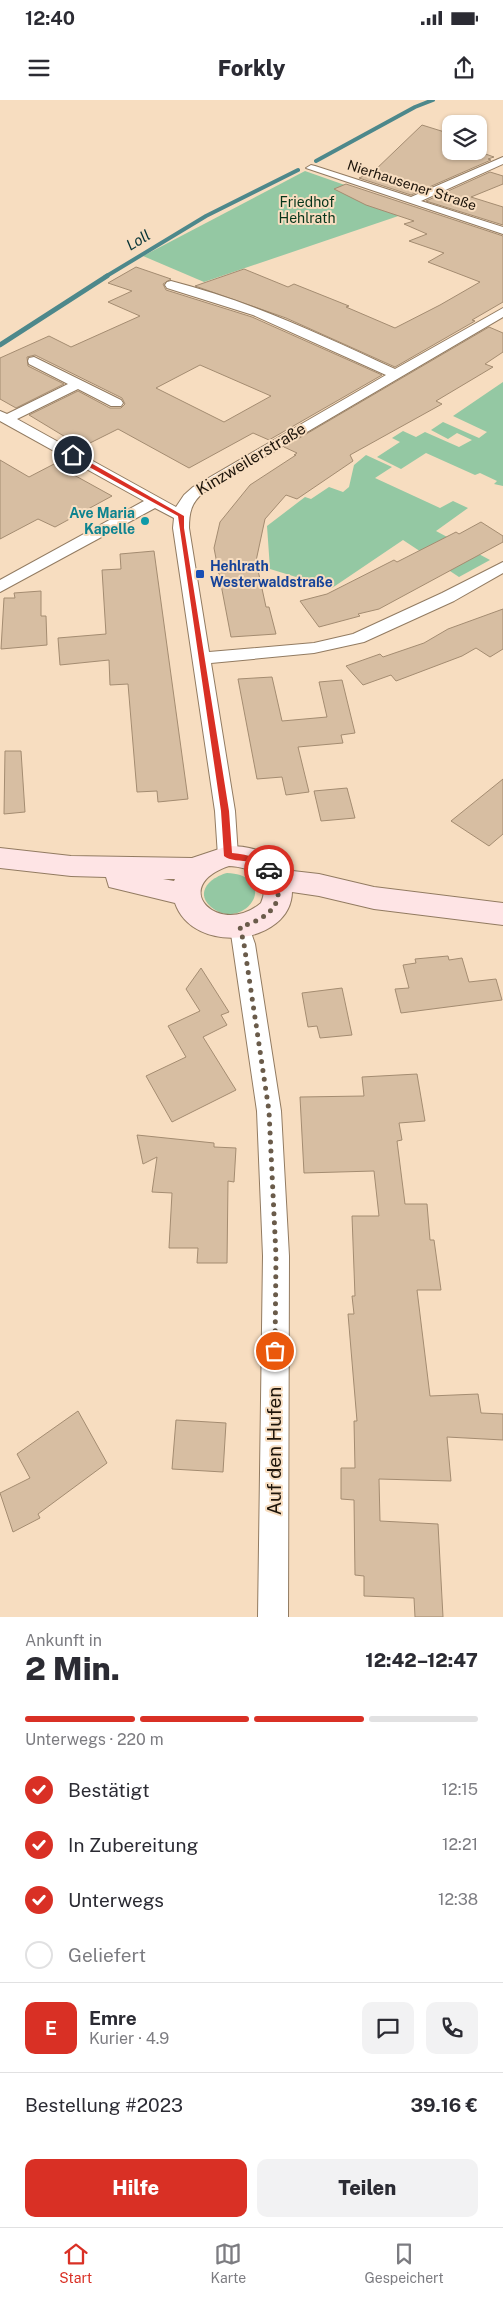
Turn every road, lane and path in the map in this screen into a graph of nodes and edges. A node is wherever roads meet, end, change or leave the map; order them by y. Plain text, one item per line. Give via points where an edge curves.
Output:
1 (503, 160) edge
2 (312, 168) dead end
3 (412, 201) junction
4 (503, 231) edge
5 (171, 285) dead end
6 (503, 312) edge
7 (34, 361) dead end
8 (395, 374) junction
9 (78, 384) junction
10 (116, 403) dead end
11 (3, 417) edge
12 (156, 501) junction
13 (181, 516) junction
14 (500, 572) edge
15 (0, 587) edge
16 (201, 658) junction
17 (228, 856) junction
18 (0, 858) edge
19 (72, 866) junction
20 (196, 869) junction
21 (276, 892) junction
22 (186, 895) junction
23 (503, 914) edge
24 (240, 927) junction
25 (273, 1617) edge

1 - 3 street
2 - 3 street, Nierhausener Straße
3 - 4 street, Nierhausener Straße
5 - 8 street via 204,293 313,336
6 - 8 street, Kinzweilerstraße
7 - 9 street
8 - 13 street, Kinzweilerstraße via 198,490 188,497
9 - 10 street
9 - 11 street
11 - 12 street
12 - 13 street
12 - 15 street
13 - 16 street
14 - 16 street via 358,638 314,648
16 - 17 street via 225,811
17 - 20 street via 216,858
17 - 21 street via 257,861 269,870
18 - 19 street
19 - 20 street
19 - 22 street
20 - 22 street via 186,885
21 - 23 street via 320,898 374,898
21 - 24 street via 268,915
22 - 24 street via 188,904 202,920 213,925
24 - 25 street, Auf den Hufen via 270,1120 276,1256

